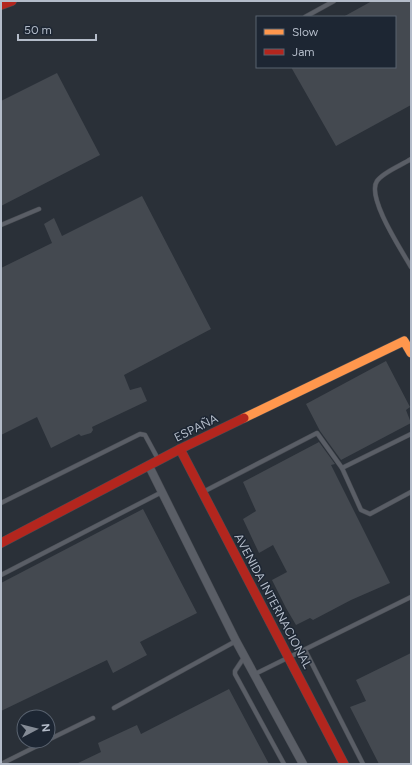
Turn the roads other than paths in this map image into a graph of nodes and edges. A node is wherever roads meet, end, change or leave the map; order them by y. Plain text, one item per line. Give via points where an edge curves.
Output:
1 (12, 1) edge
2 (334, 1) edge
3 (1, 5) edge
4 (307, 16) edge
5 (411, 159) edge
6 (39, 209) dead end
7 (1, 225) edge
8 (411, 267) edge
9 (411, 352) edge
10 (411, 434) edge
11 (180, 449) junction
12 (159, 460) junction
13 (149, 466) junction
14 (342, 468) junction
15 (162, 492) junction
16 (203, 492) junction
17 (411, 492) edge
18 (1, 503) edge
19 (1, 542) edge
20 (1, 575) edge
21 (411, 597) edge
22 (236, 641) junction
23 (304, 650) junction
24 (245, 656) junction
25 (288, 657) junction
26 (255, 674) junction
27 (114, 708) dead end
28 (93, 718) dead end
29 (56, 736) edge
30 (31, 749) edge
31 (1, 764) edge
32 (284, 764) edge
33 (303, 764) edge
34 (344, 764) edge
35 (363, 764) edge

1 - 3 street
2 - 4 lane
5 - 8 lane via 383,175 375,187 376,199 385,220
6 - 7 lane
9 - 11 street, ESPAÑA via 404,341
10 - 14 lane
11 - 12 street, ESPAÑA
11 - 16 street, AVENIDA INTERNACIONAL
12 - 13 street, ESPAÑA
12 - 18 lane via 145,436 140,434
13 - 15 street
13 - 19 street, ESPAÑA
14 - 16 lane via 317,432
14 - 17 lane via 362,510 370,514
15 - 20 lane
15 - 22 street
16 - 25 street, AVENIDA INTERNACIONAL
21 - 23 lane
22 - 24 street
22 - 27 lane
23 - 25 lane
23 - 35 lane
24 - 26 street
24 - 32 lane via 235,674
25 - 26 lane
25 - 34 street, AVENIDA INTERNACIONAL
26 - 33 street
28 - 29 lane
30 - 31 lane

